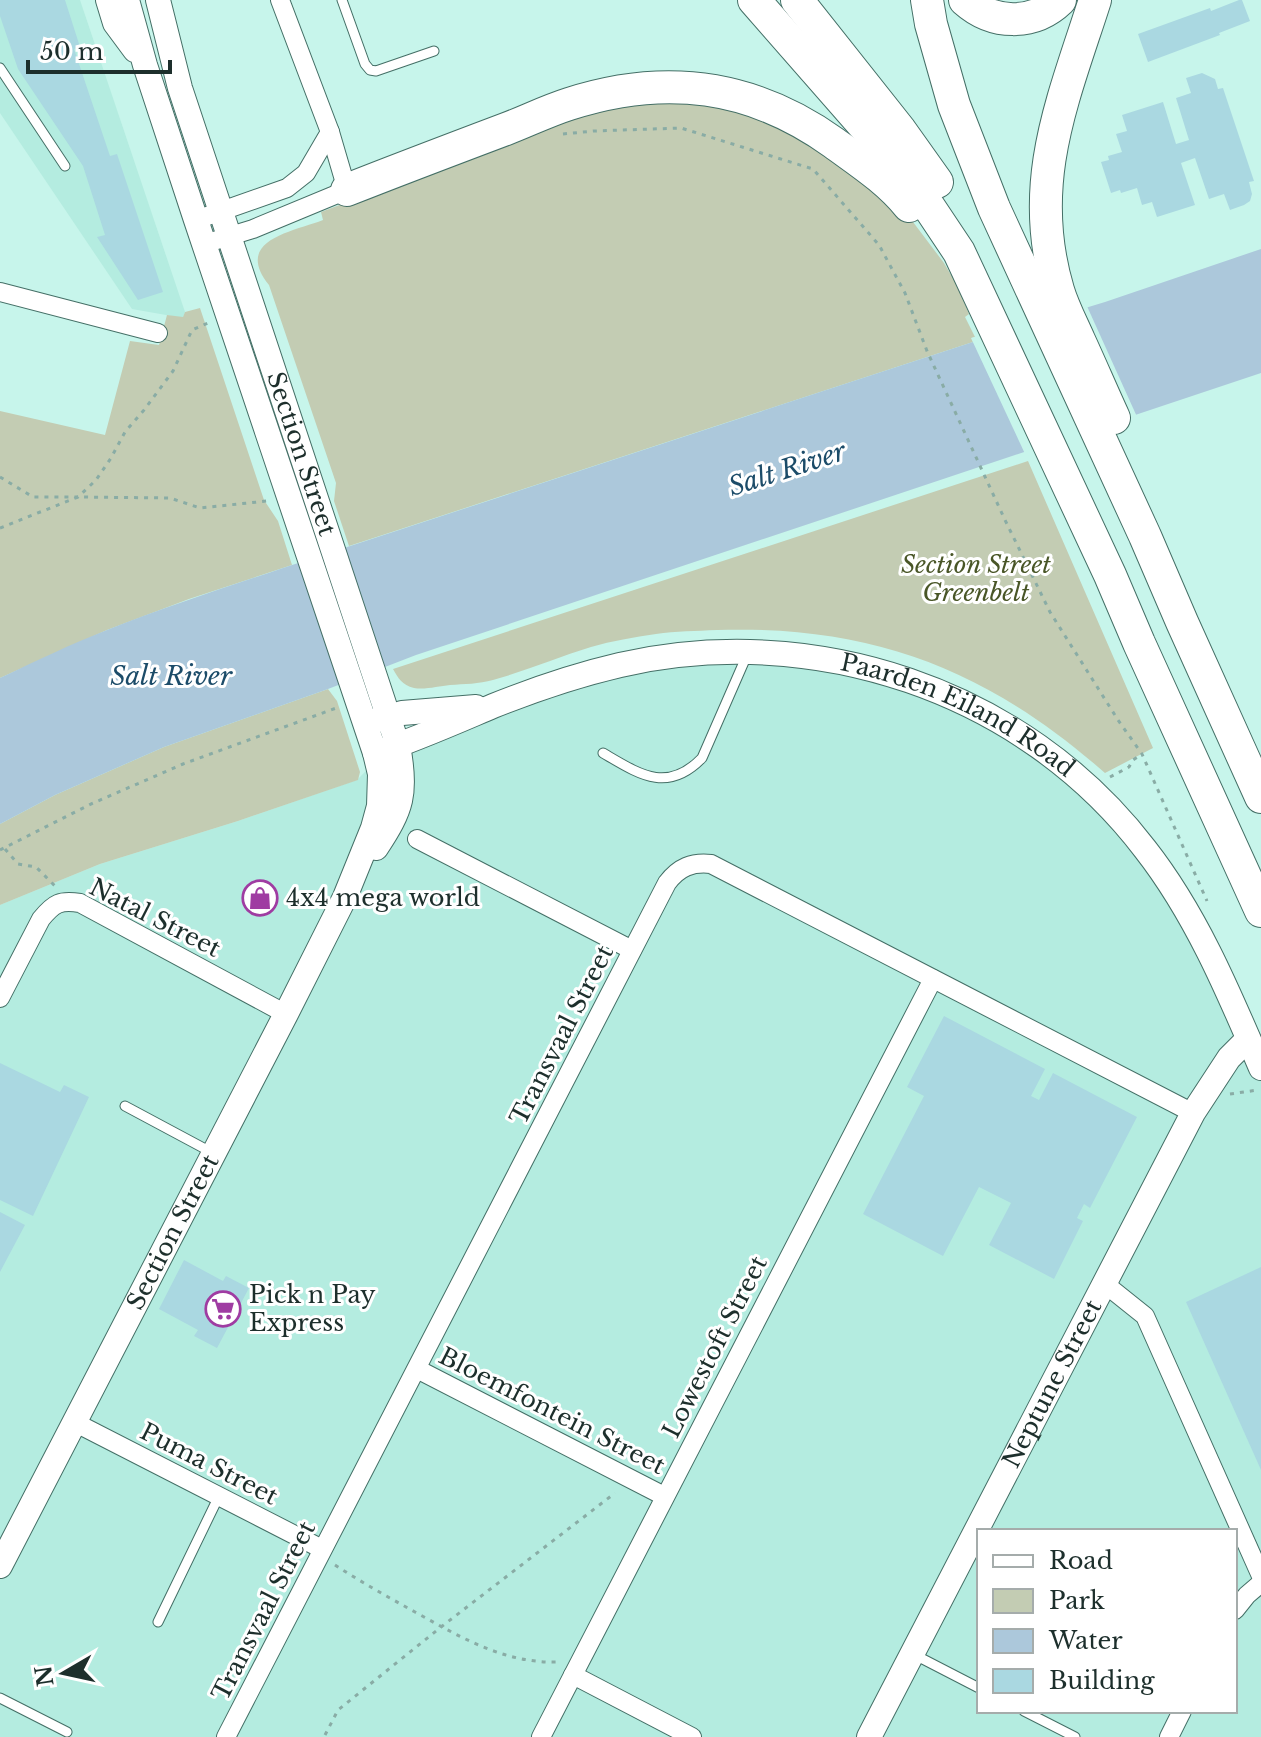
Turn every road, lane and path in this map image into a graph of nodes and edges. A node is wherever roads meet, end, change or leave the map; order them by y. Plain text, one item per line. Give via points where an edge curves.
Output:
1 (108, 0) edge
2 (127, 0) edge
3 (158, 0) edge
4 (280, 0) edge
5 (342, 0) edge
6 (754, 0) edge
7 (797, 0) edge
8 (927, 0) edge
9 (965, 0) edge
10 (1060, 0) edge
11 (1095, 0) edge
12 (434, 51) dead end
13 (145, 65) junction
14 (0, 68) edge
15 (330, 132) junction
16 (552, 136) dead end
17 (65, 166) dead end
18 (347, 190) junction
19 (220, 211) junction
20 (196, 220) junction
21 (229, 237) junction
22 (204, 244) junction
23 (0, 292) edge
24 (1020, 315) junction
25 (208, 323) dead end
26 (158, 333) dead end
27 (1089, 448) junction
28 (0, 477) edge
29 (78, 497) junction
30 (267, 501) dead end
31 (0, 528) edge
32 (748, 652) junction
33 (346, 693) junction
34 (494, 706) junction
35 (389, 716) junction
36 (364, 724) junction
37 (398, 746) junction
38 (375, 753) junction
39 (603, 753) dead end
40 (1142, 754) junction
41 (1088, 787) junction
42 (1261, 797) edge
43 (417, 839) dead end
44 (2, 849) edge
45 (60, 890) dead end
46 (345, 897) junction
47 (1211, 908) dead end
48 (1261, 911) edge
49 (632, 950) junction
50 (933, 979) junction
51 (0, 998) edge
52 (286, 1014) junction
53 (1248, 1039) junction
54 (1261, 1068) edge
55 (125, 1106) dead end
56 (1193, 1113) junction
57 (214, 1153) junction
58 (1105, 1284) junction
59 (417, 1369) junction
60 (74, 1422) junction
61 (626, 1476) junction
62 (219, 1496) junction
63 (664, 1496) junction
64 (322, 1549) junction
65 (0, 1566) edge
66 (1261, 1576) edge
67 (1261, 1583) edge
68 (1237, 1608) edge
69 (158, 1622) dead end
70 (441, 1627) junction
71 (912, 1653) junction
72 (573, 1675) junction
73 (977, 1687) edge
74 (0, 1698) edge
75 (1028, 1713) edge
76 (1181, 1713) edge
77 (67, 1732) dead end
78 (325, 1735) edge
79 (228, 1736) edge
80 (541, 1737) edge
81 (692, 1737) edge
82 (869, 1737) edge
83 (1075, 1737) edge
84 (1169, 1737) edge

1 - 13 street via 115,23
2 - 13 street, Section Street
3 - 19 street, Section Street
4 - 15 street
5 - 12 lane via 370,70
6 - 24 highway via 909,177 959,252
7 - 24 highway via 925,163
8 - 24 highway via 954,105 994,208
9 - 10 highway via 989,15 1014,20 1039,14
11 - 24 highway via 1048,160 1044,203 1058,289
13 - 20 street, Section Street
14 - 17 lane
15 - 18 street
15 - 19 street via 306,173 287,188
16 - 40 path via 681,128 813,169 879,245 1050,612
18 - 21 street
18 - 24 highway via 605,94 667,87 721,91 800,121 887,182 962,281
19 - 20 street
19 - 21 street, Section Street
20 - 22 street, Section Street
21 - 22 street
21 - 35 street, Section Street
22 - 33 street, Section Street via 303,541
23 - 26 street
24 - 27 highway
24 - 27 highway
25 - 29 path via 192,330 173,371 125,432 96,480
27 - 42 highway via 1145,536
27 - 48 highway via 1110,575
28 - 29 path via 33,497
29 - 30 path via 170,498 200,508
29 - 31 path
32 - 34 street, Paarden Eiland Road via 619,665
32 - 39 lane via 702,758 690,771 663,778 641,775
32 - 41 street, Paarden Eiland Road via 833,660 936,690 1007,726
33 - 36 street, Section Street
33 - 44 path via 335,710 183,764
34 - 35 street, Paarden Eiland Road
34 - 37 street, Paarden Eiland Road
35 - 36 street, Paarden Eiland Road
35 - 37 street, Section Street
36 - 38 street, Section Street
37 - 38 street, Paarden Eiland Road
37 - 46 street, Section Street via 403,791 398,809
38 - 46 street, Section Street via 379,806
40 - 41 path via 1129,767
40 - 47 path
41 - 53 street, Paarden Eiland Road via 1118,815 1176,892
43 - 49 street
44 - 45 path via 18,864 36,867
46 - 52 street, Section Street
49 - 50 street, Transvaal Street via 674,874 702,863
49 - 59 street, Transvaal Street
50 - 56 street, Transvaal Street
50 - 63 street, Lowestoft Street
51 - 52 street, Natal Street via 41,919 50,907 65,901 80,903
52 - 57 street, Section Street
53 - 54 street, Paarden Eiland Road
53 - 56 street, Neptune Street
55 - 57 lane
56 - 58 street, Neptune Street
57 - 60 street, Section Street
58 - 66 street via 1145,1316
58 - 71 street, Neptune Street
59 - 61 street, Bloemfontein Street
59 - 64 street, Transvaal Street
60 - 62 street, Puma Street
60 - 65 street, Section Street
61 - 63 street, Bloemfontein Street
61 - 70 path via 615,1493
62 - 64 street, Puma Street
62 - 69 lane
63 - 72 street, Lowestoft Street
64 - 70 path via 335,1565
64 - 79 street, Transvaal Street
67 - 68 street
70 - 72 path via 515,1659 562,1662
70 - 78 path via 338,1710
71 - 73 lane
71 - 82 street, Neptune Street
72 - 80 street, Lowestoft Street
72 - 81 street
74 - 77 lane
75 - 83 lane
76 - 84 street

